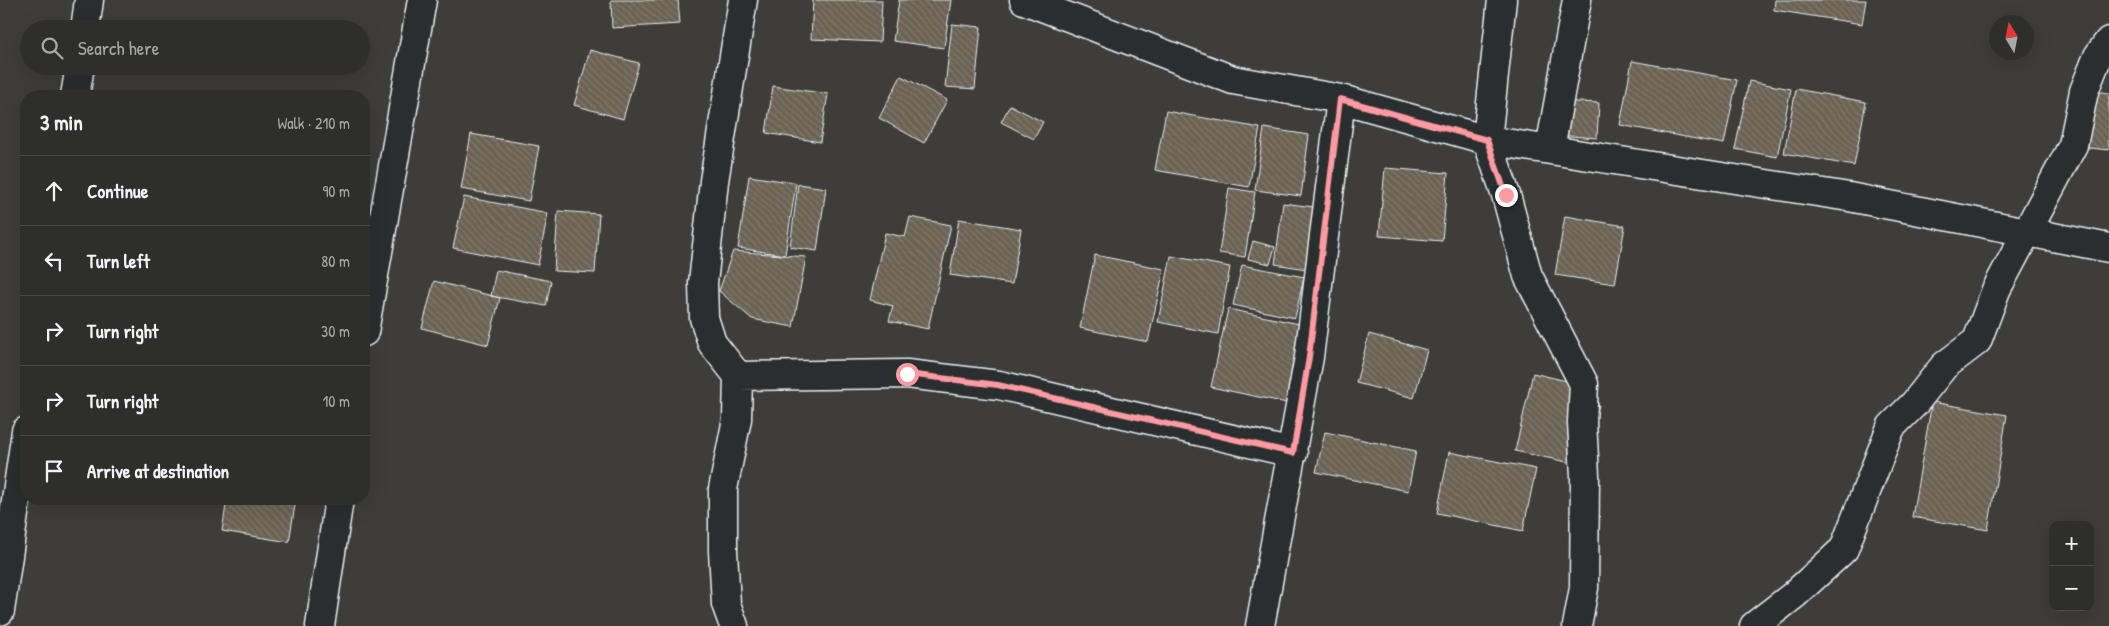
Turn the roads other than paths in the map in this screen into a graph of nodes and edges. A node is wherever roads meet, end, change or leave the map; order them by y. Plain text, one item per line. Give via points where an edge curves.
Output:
1 (89, 0) edge
2 (422, 0) edge
3 (743, 0) edge
4 (1024, 0) edge
5 (1502, 0) edge
6 (1578, 0) edge
7 (86, 20) edge
8 (2109, 41) edge
9 (78, 75) edge
10 (76, 90) edge
11 (1340, 99) junction
12 (1487, 140) junction
13 (1550, 150) junction
14 (2028, 232) junction
15 (2109, 248) edge
16 (370, 298) edge
17 (738, 376) junction
18 (1293, 453) junction
19 (20, 473) edge
20 (338, 505) edge
21 (0, 611) edge
22 (320, 626) edge
23 (734, 626) edge
24 (1260, 626) edge
25 (1577, 626) edge
26 (1754, 626) edge

1 - 7 street
2 - 16 street
3 - 17 street via 714,181 703,283 704,318 712,343
4 - 11 street via 1233,80
5 - 12 street
6 - 13 street
8 - 14 street via 2098,56 2084,91 2072,146
9 - 10 street
11 - 12 street
11 - 18 street via 1309,357
12 - 13 street
12 - 25 street via 1528,276 1584,384 1584,588
13 - 14 street via 1849,197
14 - 15 street
14 - 26 street via 1996,290 1977,341 1944,366 1891,427 1844,549
17 - 18 street via 907,374 998,385
17 - 23 street via 737,419 723,489 722,551 726,604
18 - 24 street
19 - 21 street
20 - 22 street

